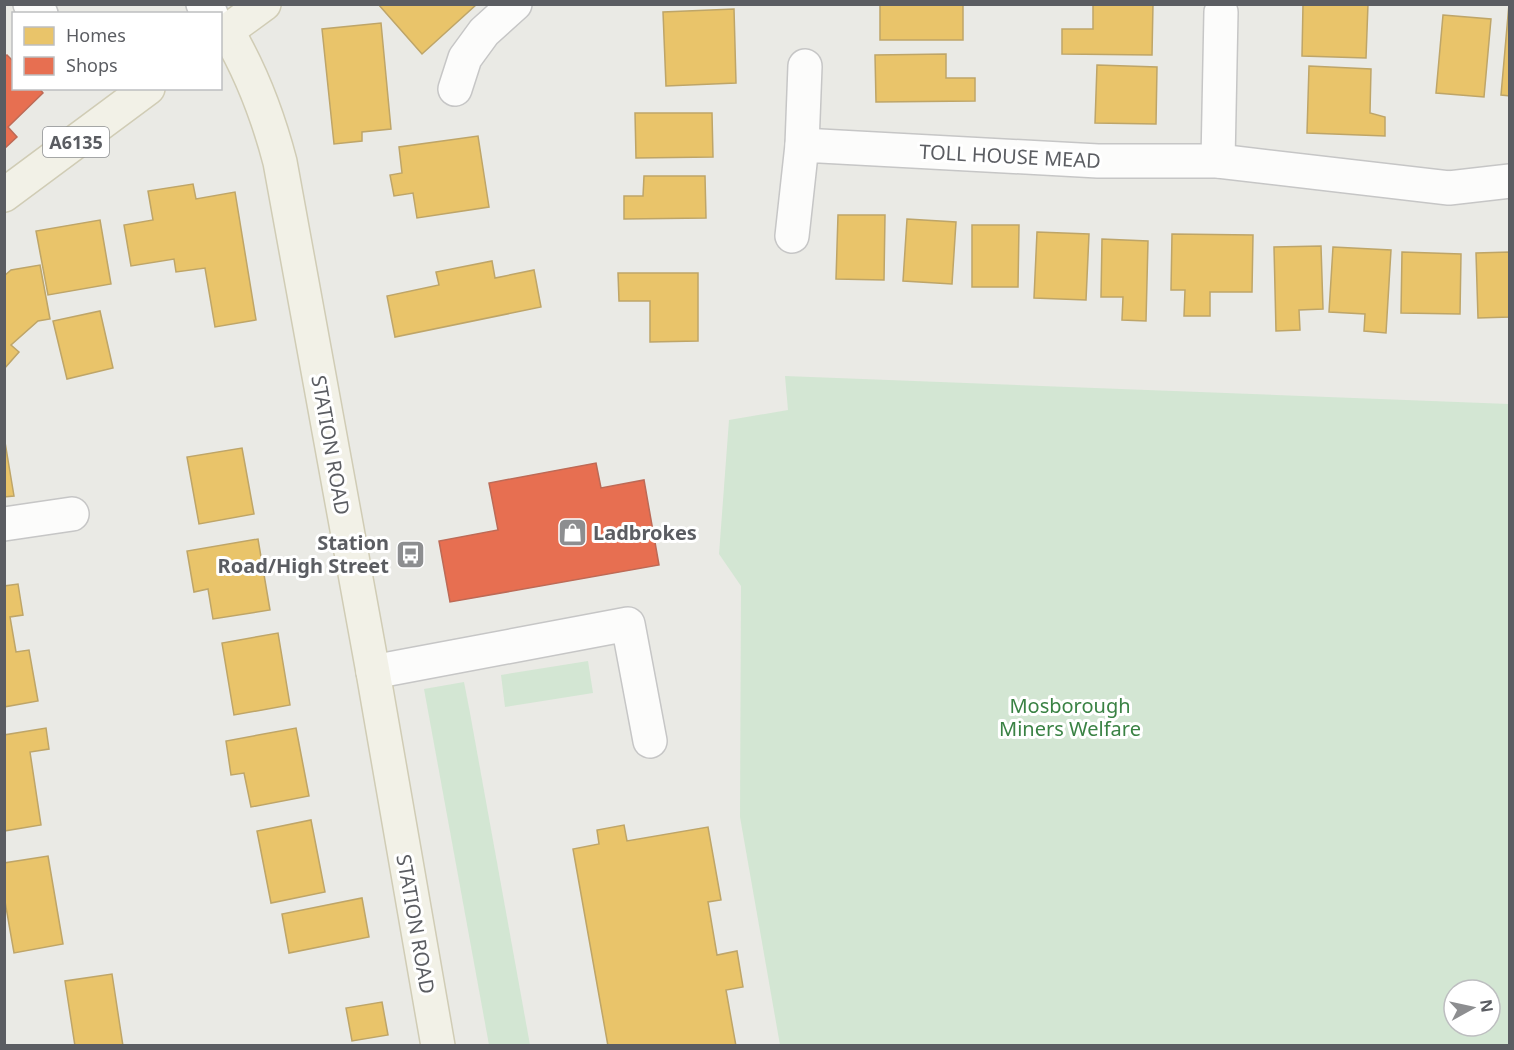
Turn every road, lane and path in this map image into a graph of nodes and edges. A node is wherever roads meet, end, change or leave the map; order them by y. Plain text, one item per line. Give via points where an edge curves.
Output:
1 (264, 4) edge
2 (515, 4) edge
3 (1221, 12) dead end
4 (222, 25) edge
5 (222, 29) edge
6 (805, 66) dead end
7 (455, 89) dead end
8 (145, 90) edge
9 (802, 145) junction
10 (1218, 161) junction
11 (1509, 181) edge
12 (4, 195) edge
13 (792, 236) dead end
14 (72, 514) dead end
15 (4, 524) edge
16 (373, 672) junction
17 (650, 741) dead end
18 (438, 1046) edge

1 - 4 main road
2 - 7 street via 484,32 465,58
3 - 10 street
5 - 16 main road, STATION ROAD via 255,85 280,162
6 - 9 street
8 - 12 main road, A6135
9 - 10 street, TOLL HOUSE MEAD via 1098,161
9 - 13 street
10 - 11 street, TOLL HOUSE MEAD via 1449,188
14 - 15 street
16 - 17 street via 628,624
16 - 18 main road, STATION ROAD

